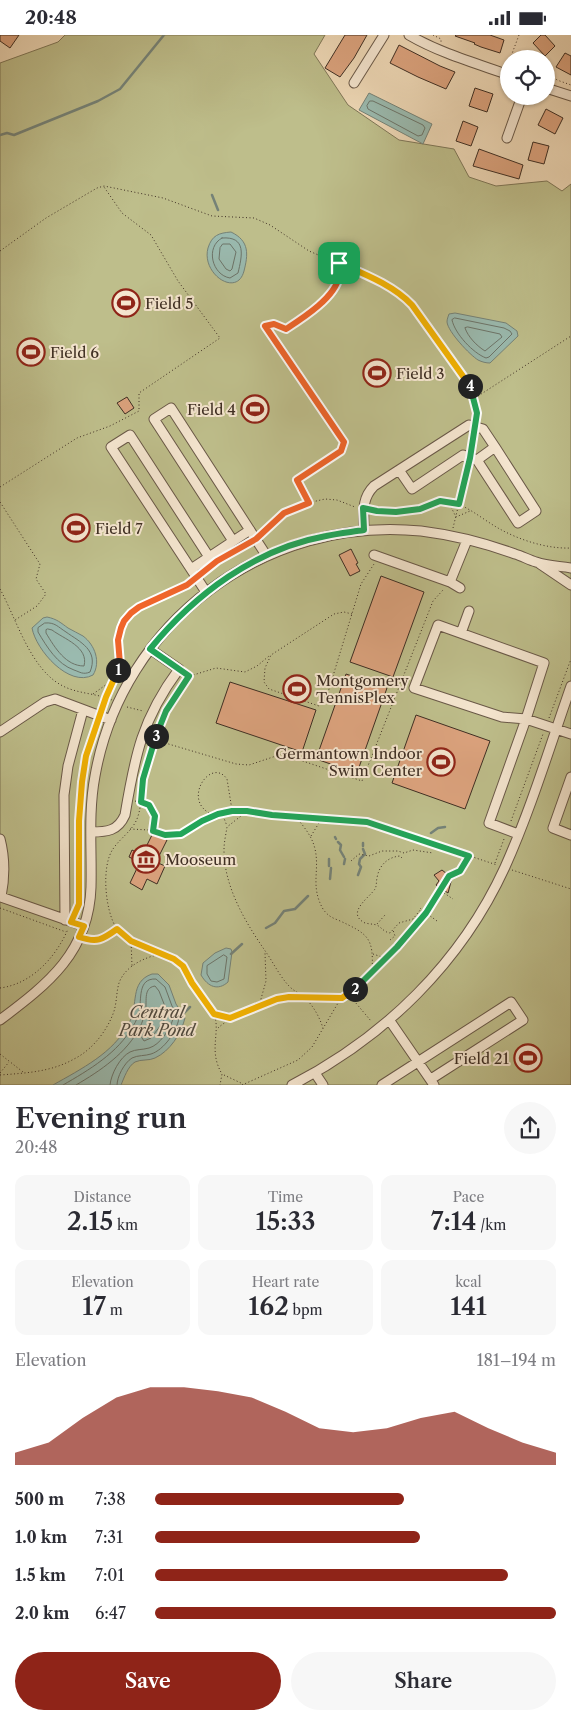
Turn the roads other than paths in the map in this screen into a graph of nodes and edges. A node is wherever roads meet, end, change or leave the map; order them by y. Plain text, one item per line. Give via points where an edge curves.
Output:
1 (384, 35) edge
2 (409, 35) edge
3 (500, 72) edge
4 (354, 83) dead end
5 (555, 91) edge
6 (571, 96) edge
7 (519, 105) edge
8 (508, 138) dead end
9 (495, 447) junction
10 (474, 459) junction
11 (399, 470) junction
12 (250, 530) junction
13 (364, 530) junction
14 (467, 540) junction
15 (233, 541) junction
16 (266, 555) junction
17 (376, 556) road end
18 (209, 557) junction
19 (538, 563) junction
20 (571, 568) edge
21 (191, 569) junction
22 (450, 582) junction
23 (571, 585) edge
24 (460, 588) dead end
25 (206, 592) junction
26 (469, 611) dead end
27 (461, 633) junction
28 (150, 649) junction
29 (571, 686) edge
30 (83, 710) junction
31 (526, 719) junction
32 (111, 720) junction
33 (556, 729) junction
34 (0, 732) edge
35 (571, 734) edge
36 (571, 777) edge
37 (91, 832) junction
38 (518, 834) junction
39 (571, 835) edge
40 (0, 839) edge
41 (68, 921) junction
42 (84, 926) junction
43 (0, 1020) edge
44 (390, 1021) junction
45 (419, 1061) junction
46 (315, 1073) junction
47 (432, 1082) edge
48 (292, 1085) edge
49 (323, 1085) edge
50 (382, 1085) edge

1 - 4 street
2 - 3 street
5 - 6 street
7 - 8 street
9 - 10 street
9 - 10 street via 536,511 518,523
9 - 11 street via 483,429 469,425
10 - 11 street via 463,455 412,489
11 - 13 street via 368,492 363,508
12 - 15 street
12 - 15 street via 171,408 154,419
12 - 16 street
13 - 14 street via 404,530
13 - 16 street via 294,544
14 - 19 street
14 - 22 street
15 - 18 street
16 - 25 street
17 - 22 street
18 - 21 street
18 - 21 street via 130,435 112,447
19 - 20 street
19 - 23 street
21 - 25 street
22 - 24 street
25 - 28 street via 182,612
26 - 27 street
27 - 31 street via 544,663
27 - 31 street via 438,625 414,688 502,717
28 - 32 street via 118,702
28 - 37 street via 179,669 151,713 135,756 125,815 118,826 106,832
29 - 33 street
30 - 32 street
30 - 34 street via 51,700
30 - 41 street via 64,795
31 - 33 street
31 - 38 street via 489,823
32 - 37 street via 95,776
33 - 35 street
33 - 38 street
36 - 39 street via 553,828
37 - 42 street via 91,888
38 - 44 street via 505,867 462,941 417,995
40 - 41 street via 4,862 1,897
41 - 42 street
42 - 43 street via 56,975
44 - 45 street
44 - 46 street via 340,1059
45 - 47 street
45 - 47 street via 511,1002 523,1020
45 - 50 street
46 - 48 street
46 - 49 street

